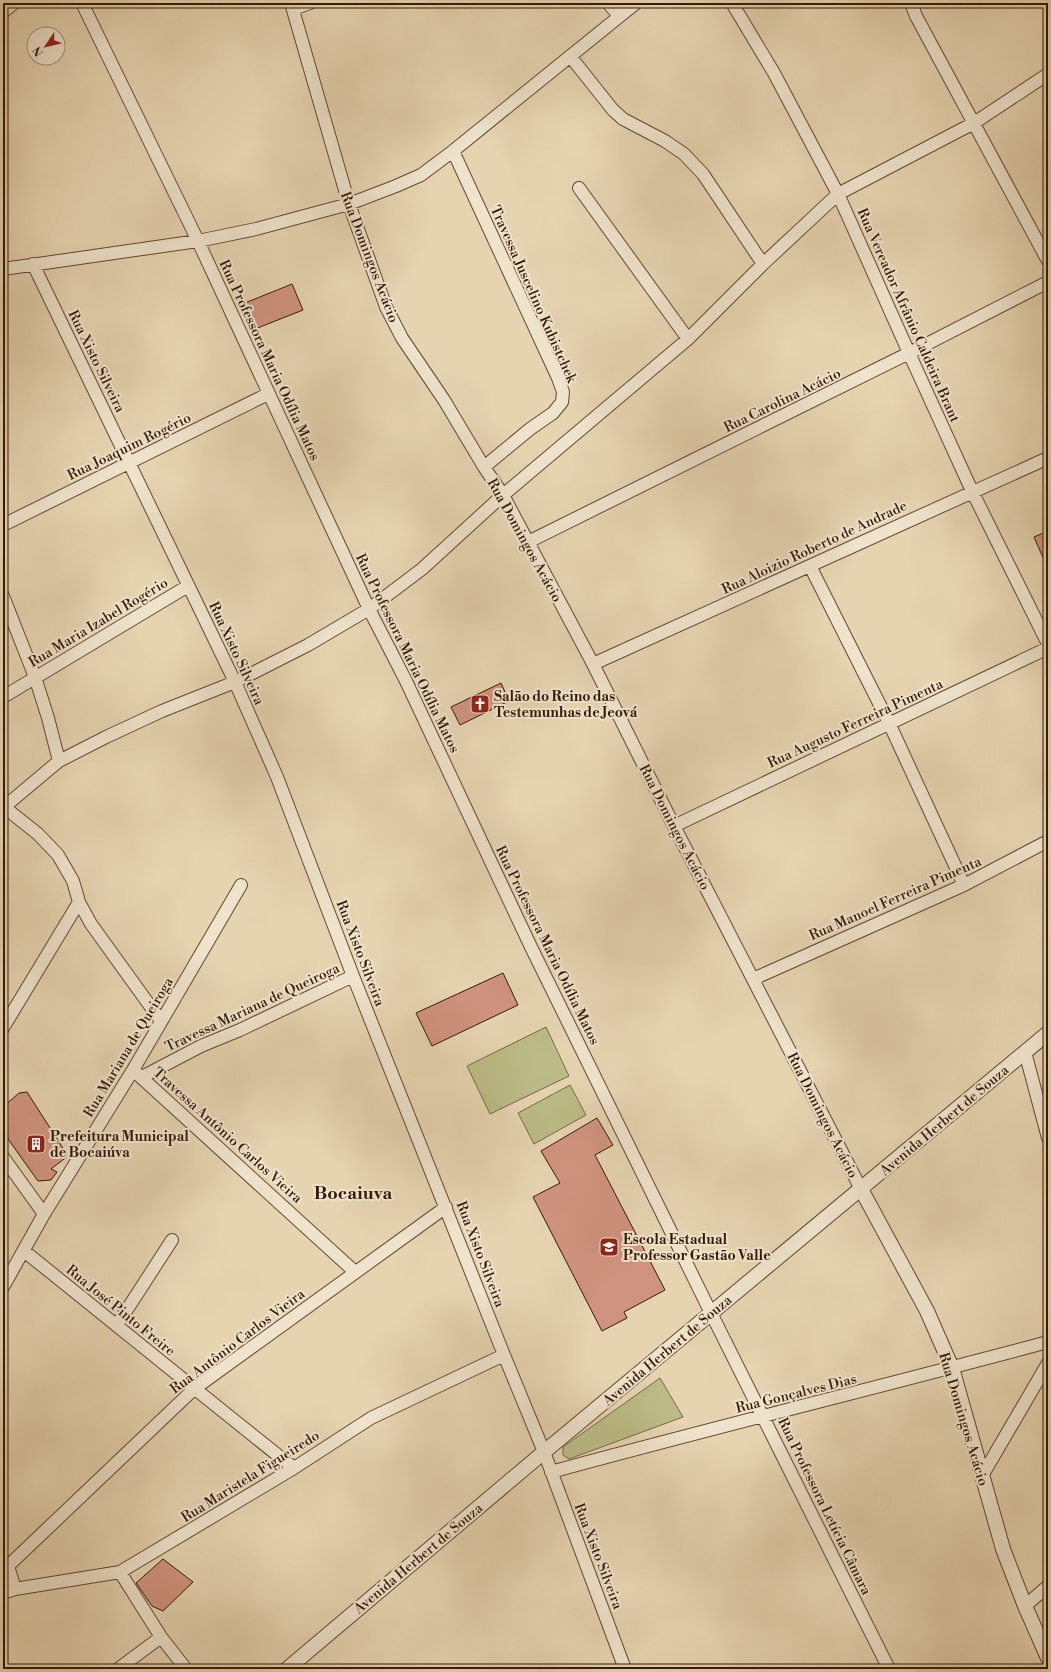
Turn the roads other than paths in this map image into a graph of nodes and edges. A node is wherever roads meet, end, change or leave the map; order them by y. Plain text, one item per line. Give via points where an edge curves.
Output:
1 (14, 3) edge
2 (82, 3) edge
3 (310, 3) edge
4 (608, 3) edge
5 (636, 3) edge
6 (732, 3) edge
7 (910, 3) edge
8 (292, 6) edge
9 (3, 12) edge
10 (619, 16) junction
11 (570, 56) junction
12 (1048, 74) edge
13 (974, 123) junction
14 (453, 151) junction
15 (579, 188) dead end
16 (838, 194) junction
17 (349, 204) junction
18 (198, 241) junction
19 (1048, 261) edge
20 (33, 264) junction
21 (763, 264) junction
22 (3, 269) edge
23 (1048, 282) edge
24 (688, 339) junction
25 (909, 353) junction
26 (268, 394) junction
27 (1048, 458) edge
28 (130, 462) junction
29 (484, 467) junction
30 (972, 491) junction
31 (503, 495) junction
32 (3, 525) edge
33 (528, 542) junction
34 (810, 566) junction
35 (188, 586) junction
36 (3, 596) edge
37 (369, 609) junction
38 (1048, 644) edge
39 (1048, 648) edge
40 (593, 664) junction
41 (36, 677) junction
42 (235, 682) junction
43 (3, 697) edge
44 (889, 723) junction
45 (59, 761) junction
46 (3, 807) edge
47 (674, 826) junction
48 (1048, 842) edge
49 (241, 885) dead end
50 (964, 885) junction
51 (79, 902) junction
52 (353, 976) junction
53 (753, 979) junction
54 (161, 1021) junction
55 (3, 1028) edge
56 (1048, 1033) edge
57 (1025, 1052) junction
58 (137, 1073) junction
59 (1048, 1138) edge
60 (3, 1157) edge
61 (861, 1190) junction
62 (446, 1207) junction
63 (44, 1214) junction
64 (172, 1240) dead end
65 (24, 1251) junction
66 (355, 1272) junction
67 (3, 1287) edge
68 (712, 1313) junction
69 (117, 1325) junction
70 (1048, 1342) edge
71 (504, 1355) junction
72 (1048, 1363) edge
73 (952, 1368) junction
74 (194, 1389) junction
75 (764, 1417) junction
76 (544, 1452) junction
77 (294, 1468) junction
78 (551, 1472) junction
79 (982, 1476) junction
80 (5, 1563) edge
81 (120, 1572) junction
82 (1048, 1586) edge
83 (15, 1589) junction
84 (3, 1593) edge
85 (1025, 1606) junction
86 (161, 1637) junction
87 (1048, 1658) edge
88 (118, 1669) edge
89 (186, 1669) edge
90 (287, 1669) edge
91 (625, 1669) edge
92 (889, 1669) edge

1 - 9 street
2 - 18 street, Rua Professora Maria Odília Matos
3 - 8 street
4 - 10 street
5 - 10 street
6 - 16 street, Rua Vereador Afrânio Caldeira Brant via 774,73
7 - 13 street
8 - 17 street, Rua Domingos Acácio
10 - 11 street
11 - 14 street
11 - 21 street via 623,119 665,141 693,162
12 - 13 street
13 - 16 street
13 - 19 street
14 - 17 street via 421,175
14 - 29 street, Travessa Juscelino Kubistchek via 563,392 562,402 552,413
15 - 24 street
16 - 21 street
16 - 25 street, Rua Vereador Afrânio Caldeira Brant
17 - 18 street via 256,229
17 - 29 street, Rua Domingos Acácio via 386,307 402,338 444,400
18 - 20 street
18 - 26 street, Rua Professora Maria Odília Matos
20 - 22 street
20 - 28 street, Rua Xisto Silveira
21 - 24 street
23 - 25 street, Rua Carolina Acácio
24 - 31 street
25 - 30 street, Rua Vereador Afrânio Caldeira Brant
25 - 33 street, Rua Carolina Acácio
26 - 28 street, Rua Joaquim Rogério
26 - 37 street, Rua Professora Maria Odília Matos
27 - 30 street, Rua Aloizio Roberto de Andrade
28 - 32 street, Rua Joaquim Rogério
28 - 35 street, Rua Xisto Silveira
29 - 31 street, Rua Domingos Acácio
30 - 34 street, Rua Aloizio Roberto de Andrade
30 - 38 street, Rua Vereador Afrânio Caldeira Brant
31 - 33 street, Rua Domingos Acácio
31 - 37 street via 422,569
33 - 40 street, Rua Domingos Acácio
34 - 40 street, Rua Aloizio Roberto de Andrade
34 - 44 street
35 - 41 street, Rua Maria Izabel Rogério
35 - 42 street, Rua Xisto Silveira
36 - 41 street
37 - 42 street via 308,645
37 - 68 street, Rua Professora Maria Odília Matos
39 - 44 street, Rua Augusto Ferreira Pimenta
40 - 47 street, Rua Domingos Acácio
41 - 43 street, Rua Maria Izabel Rogério
41 - 45 street
42 - 45 street via 134,724
42 - 52 street, Rua Xisto Silveira via 277,776
44 - 47 street, Rua Augusto Ferreira Pimenta
44 - 50 street
45 - 46 street
46 - 51 street via 38,834 58,855 73,881
47 - 53 street, Rua Domingos Acácio
48 - 50 street, Rua Manoel Ferreira Pimenta
49 - 54 street, Rua Mariana de Queiroga
50 - 53 street, Rua Manoel Ferreira Pimenta
51 - 54 street via 104,944
51 - 55 street
52 - 58 street, Travessa Mariana de Queiroga via 247,1026
52 - 62 street, Rua Xisto Silveira
53 - 61 street, Rua Domingos Acácio
54 - 58 street, Rua Mariana de Queiroga
56 - 57 street, Avenida Herbert de Souza
57 - 59 street
57 - 61 street, Avenida Herbert de Souza
58 - 63 street, Rua Mariana de Queiroga
58 - 66 street, Travessa Antônio Carlos Vieira
60 - 63 street
61 - 68 street, Avenida Herbert de Souza
61 - 73 street, Rua Domingos Acácio via 927,1311
62 - 66 street, Rua Antônio Carlos Vieira
62 - 71 street, Rua Xisto Silveira
63 - 65 street, Rua Mariana de Queiroga
64 - 69 street
65 - 67 street, Rua Mariana de Queiroga
65 - 69 street, Rua José Pinto Freire
66 - 74 street, Rua Antônio Carlos Vieira
68 - 75 street, Rua Professora Letícia Câmara
68 - 76 street, Avenida Herbert de Souza
69 - 74 street, Rua José Pinto Freire
70 - 73 street, Rua Gonçalves Dias
71 - 76 street, Rua Xisto Silveira
71 - 77 street, Rua Maristela Figueiredo via 371,1418
72 - 79 street
73 - 75 street, Rua Gonçalves Dias
73 - 79 street, Rua Domingos Acácio
74 - 77 street, Rua José Pinto Freire
74 - 80 street, Rua Antônio Carlos Vieira
75 - 78 street, Rua Gonçalves Dias
75 - 92 street, Rua Professora Letícia Câmara
76 - 78 street, Rua Xisto Silveira
76 - 90 street, Avenida Herbert de Souza
77 - 81 street, Rua Maristela Figueiredo
78 - 91 street, Rua Xisto Silveira
79 - 85 street, Rua Domingos Acácio via 1003,1549
80 - 83 street
81 - 83 street, Rua Maristela Figueiredo
81 - 86 street
82 - 85 street
83 - 84 street, Rua Maristela Figueiredo
85 - 87 street, Rua Domingos Acácio
86 - 88 street
86 - 89 street

